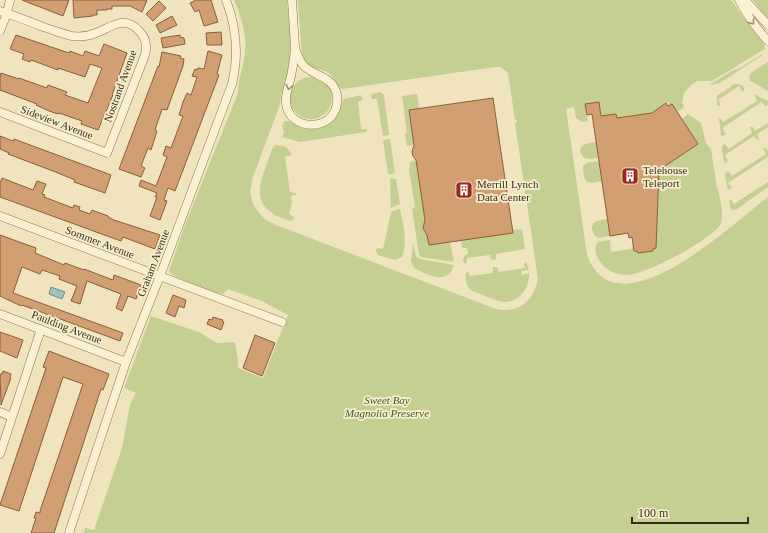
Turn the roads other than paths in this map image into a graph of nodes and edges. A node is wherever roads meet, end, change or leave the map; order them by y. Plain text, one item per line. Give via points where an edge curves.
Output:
1 (10, 0) edge
2 (226, 0) edge
3 (292, 0) edge
4 (739, 0) edge
5 (745, 0) edge
6 (3, 12) edge
7 (768, 24) edge
8 (0, 31) edge
9 (768, 41) edge
10 (295, 49) junction
11 (0, 112) edge
12 (107, 153) joint
13 (0, 216) edge
14 (160, 276) junction
15 (0, 314) edge
16 (282, 322) dead end
17 (42, 329) junction
18 (126, 362) junction
19 (0, 412) edge
20 (12, 417) junction
21 (0, 454) edge
22 (69, 533) edge

1 - 6 street
2 - 14 street, Graham Avenue via 237,43 232,84
3 - 10 street
4 -> 9 street via 754,25
5 - 7 street
6 - 8 street
6 - 12 street, Nostrand Avenue via 67,35 87,35 121,23 132,25 142,34 146,52
10 -> 10 street via 286,98 287,110 302,124 319,125 326,122 336,110 338,95 328,80 305,67
11 - 12 street, Sideview Avenue
13 - 14 street, Sommer Avenue
14 - 16 street, Sommer Avenue
14 - 18 street, Graham Avenue
15 - 17 street, Paulding Avenue
17 - 18 street, Paulding Avenue
17 - 20 street
18 - 22 street, Graham Avenue
19 - 20 street
20 - 21 street

